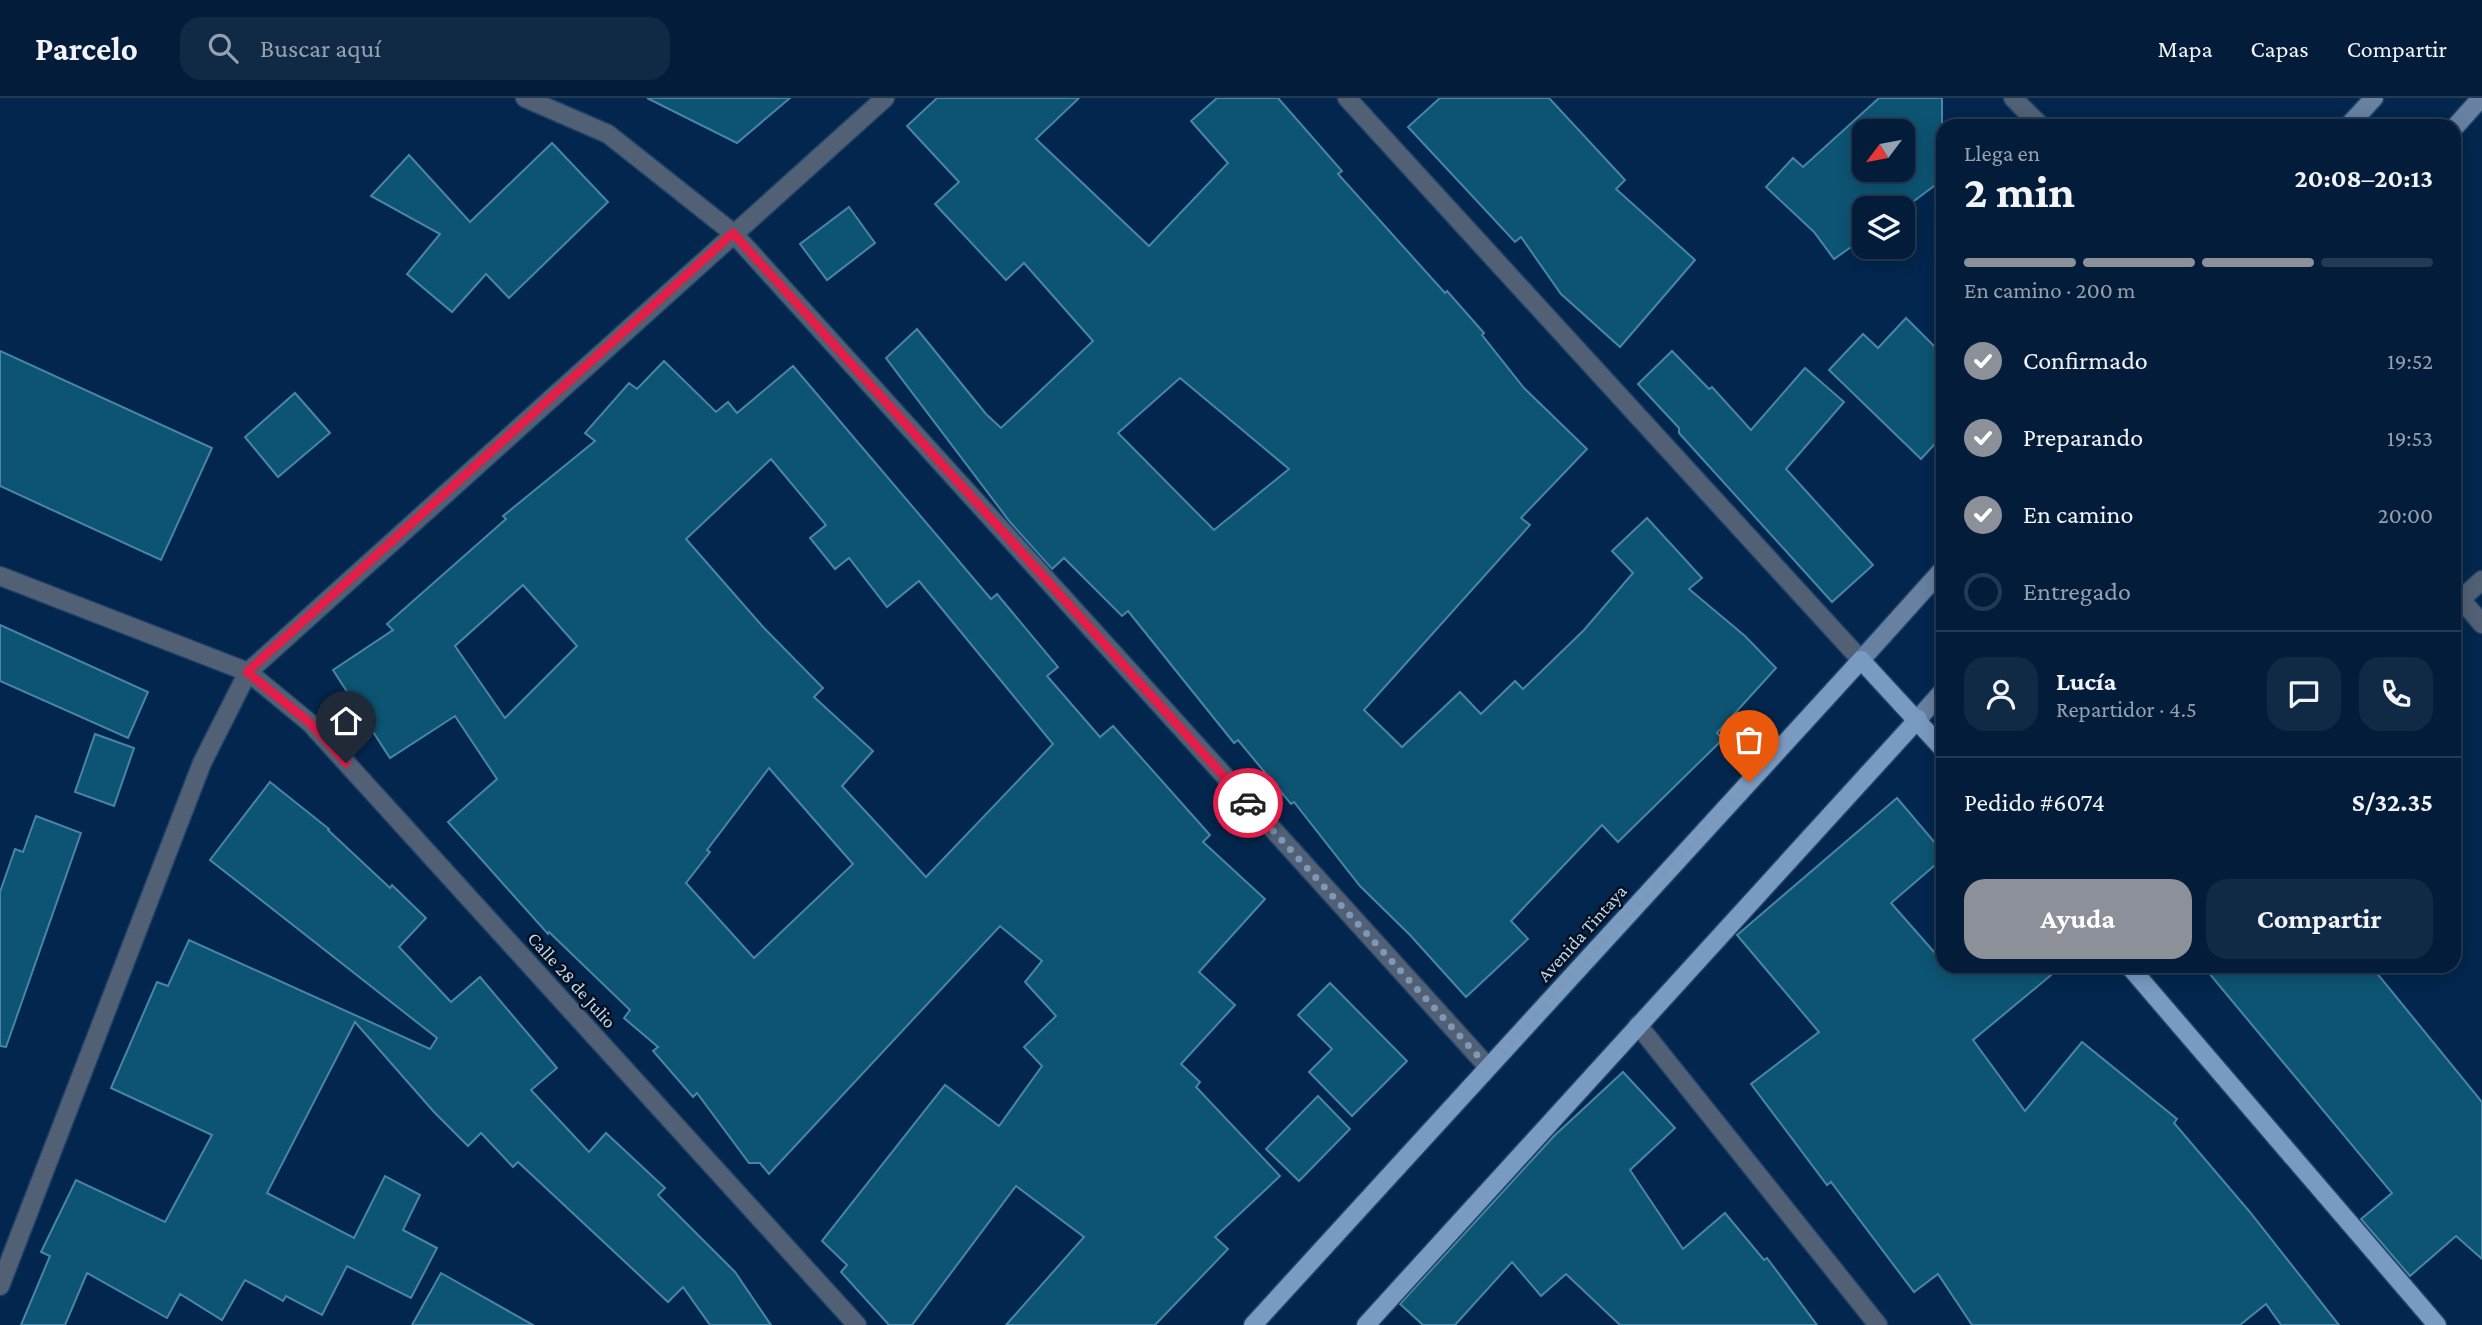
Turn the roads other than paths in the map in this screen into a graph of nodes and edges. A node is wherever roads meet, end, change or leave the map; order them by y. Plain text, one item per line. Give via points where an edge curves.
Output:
1 (525, 98) edge
2 (885, 98) edge
3 (1347, 98) edge
4 (2013, 98) edge
5 (2374, 98) edge
6 (2481, 98) edge
7 (2034, 119) edge
8 (2354, 119) edge
9 (2461, 120) edge
10 (733, 233) junction
11 (0, 576) edge
12 (1936, 577) edge
13 (2482, 580) edge
14 (2461, 593) edge
15 (2461, 600) edge
16 (2482, 624) edge
17 (1861, 660) junction
18 (247, 672) junction
19 (1936, 699) edge
20 (1918, 719) junction
21 (1936, 741) edge
22 (2135, 973) edge
23 (1638, 1025) junction
24 (1488, 1067) junction
25 (0, 1286) edge
26 (857, 1325) edge
27 (1253, 1325) edge
28 (1366, 1325) edge
29 (1878, 1325) edge
30 (2437, 1325) edge

1 - 10 street via 608,134
2 - 10 street
3 - 17 street
4 - 7 street
5 - 8 main road
6 - 9 main road
10 - 18 street
10 - 24 street
11 - 18 street, Calle 28 de Julio
12 - 17 main road, Avenida Tintaya
13 - 14 street
15 - 16 street
17 - 20 main road
17 - 24 main road, Avenida Tintaya
18 - 25 street via 202,763
18 - 26 street, Calle 28 de Julio via 310,723
19 - 20 main road
20 - 21 main road
20 - 23 main road
22 - 30 main road
23 - 28 main road
23 - 29 street
24 - 27 main road, Avenida Tintaya

